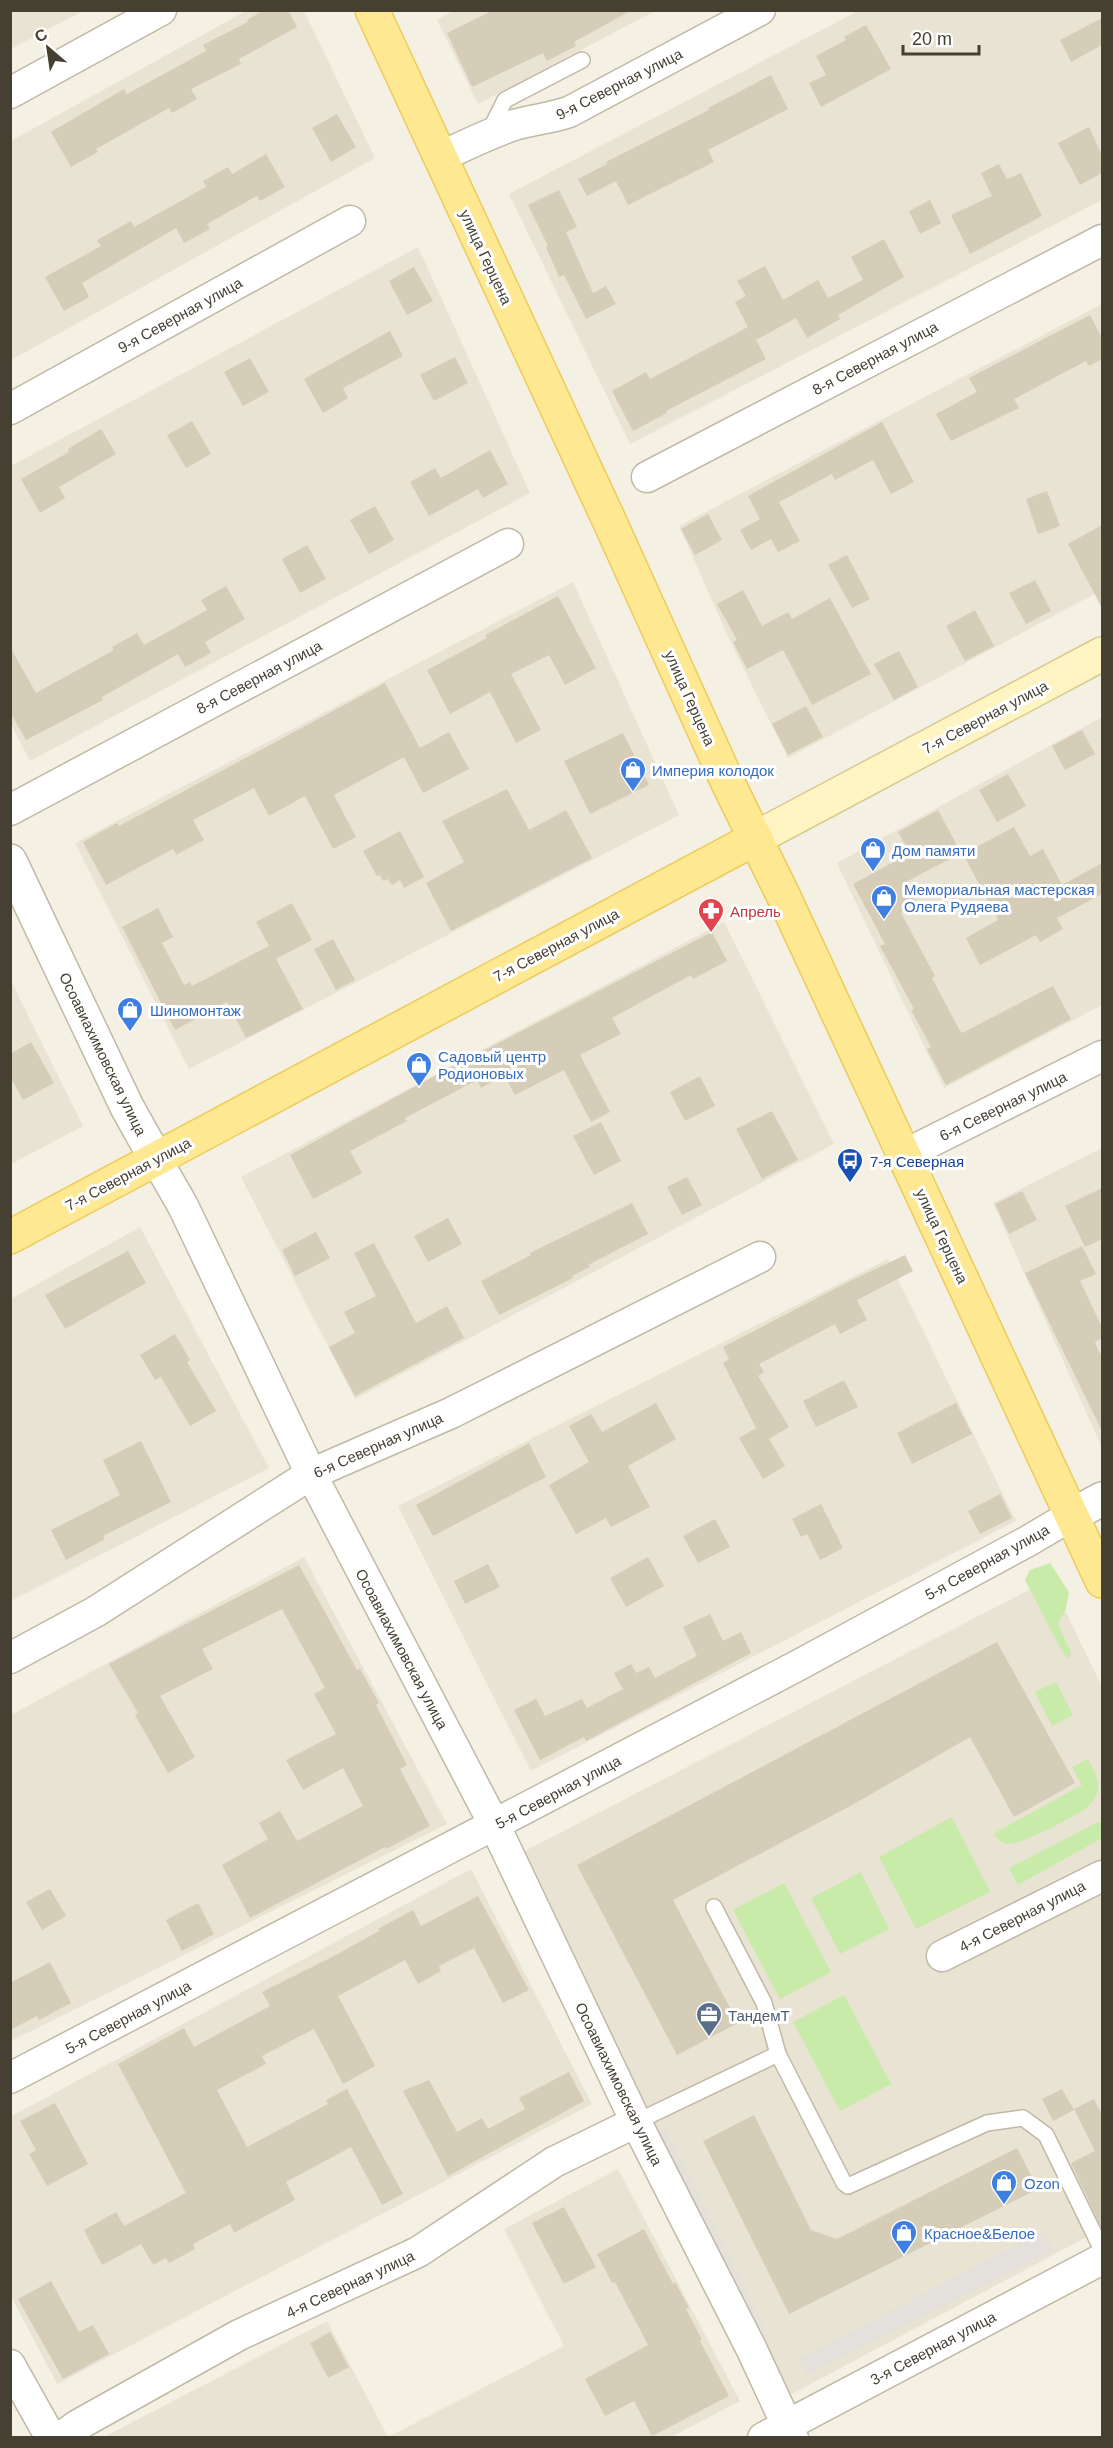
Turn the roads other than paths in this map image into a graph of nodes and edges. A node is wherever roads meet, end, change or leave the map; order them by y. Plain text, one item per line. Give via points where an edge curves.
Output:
1 (161, 10) edge
2 (372, 10) edge
3 (760, 10) edge
4 (582, 60) dead end
5 (10, 93) edge
6 (488, 134) junction
7 (440, 157) junction
8 (350, 221) dead end
9 (1102, 240) edge
10 (10, 410) edge
11 (647, 477) dead end
12 (508, 544) dead end
13 (1102, 654) edge
14 (10, 810) edge
15 (756, 838) junction
16 (10, 861) edge
17 (1102, 1056) edge
18 (904, 1155) junction
19 (156, 1159) junction
20 (10, 1237) edge
21 (760, 1257) dead end
22 (311, 1474) junction
23 (1102, 1499) edge
24 (1072, 1515) junction
25 (1102, 1581) edge
26 (10, 1658) edge
27 (495, 1826) junction
28 (1102, 1876) edge
29 (714, 1907) dead end
30 (942, 1956) dead end
31 (778, 2054) junction
32 (10, 2078) edge
33 (636, 2122) junction
34 (1102, 2250) edge
35 (1102, 2259) edge
36 (10, 2365) edge
37 (781, 2433) edge
38 (51, 2438) edge
39 (60, 2438) edge

1 - 5 street
2 - 7 main road, улица Герцена
3 - 6 street, 9-я Северная улица via 569,112
4 - 6 lane via 505,100
6 - 7 street, 9-я Северная улица
7 - 15 main road, улица Герцена
8 - 10 street, 9-я Северная улица
9 - 11 street, 8-я Северная улица
12 - 14 street, 8-я Северная улица
13 - 15 main road, 7-я Северная улица
15 - 18 main road, улица Герцена
15 - 19 main road, 7-я Северная улица
16 - 19 street, Осоавиахимовская улица via 127,1107
17 - 18 street, 6-я Северная улица
18 - 24 main road, улица Герцена
19 - 20 main road, 7-я Северная улица
19 - 22 street, Осоавиахимовская улица via 183,1206
21 - 22 street, 6-я Северная улица via 451,1413
22 - 26 street, 6-я Северная улица via 95,1612
22 - 27 street, Осоавиахимовская улица
23 - 24 street, 5-я Северная улица
24 - 25 main road, улица Герцена
24 - 27 street, 5-я Северная улица
27 - 32 street, 5-я Северная улица
27 - 33 street, Осоавиахимовская улица
28 - 30 street, 4-я Северная улица
29 - 31 lane via 764,2003
31 - 33 lane
31 - 34 lane via 848,2186 987,2123 1023,2118 1046,2135
33 - 37 street, Осоавиахимовская улица
33 - 39 street, 4-я Северная улица via 554,2162 418,2252 239,2335
35 - 37 street, 3-я Северная улица
36 - 38 street

